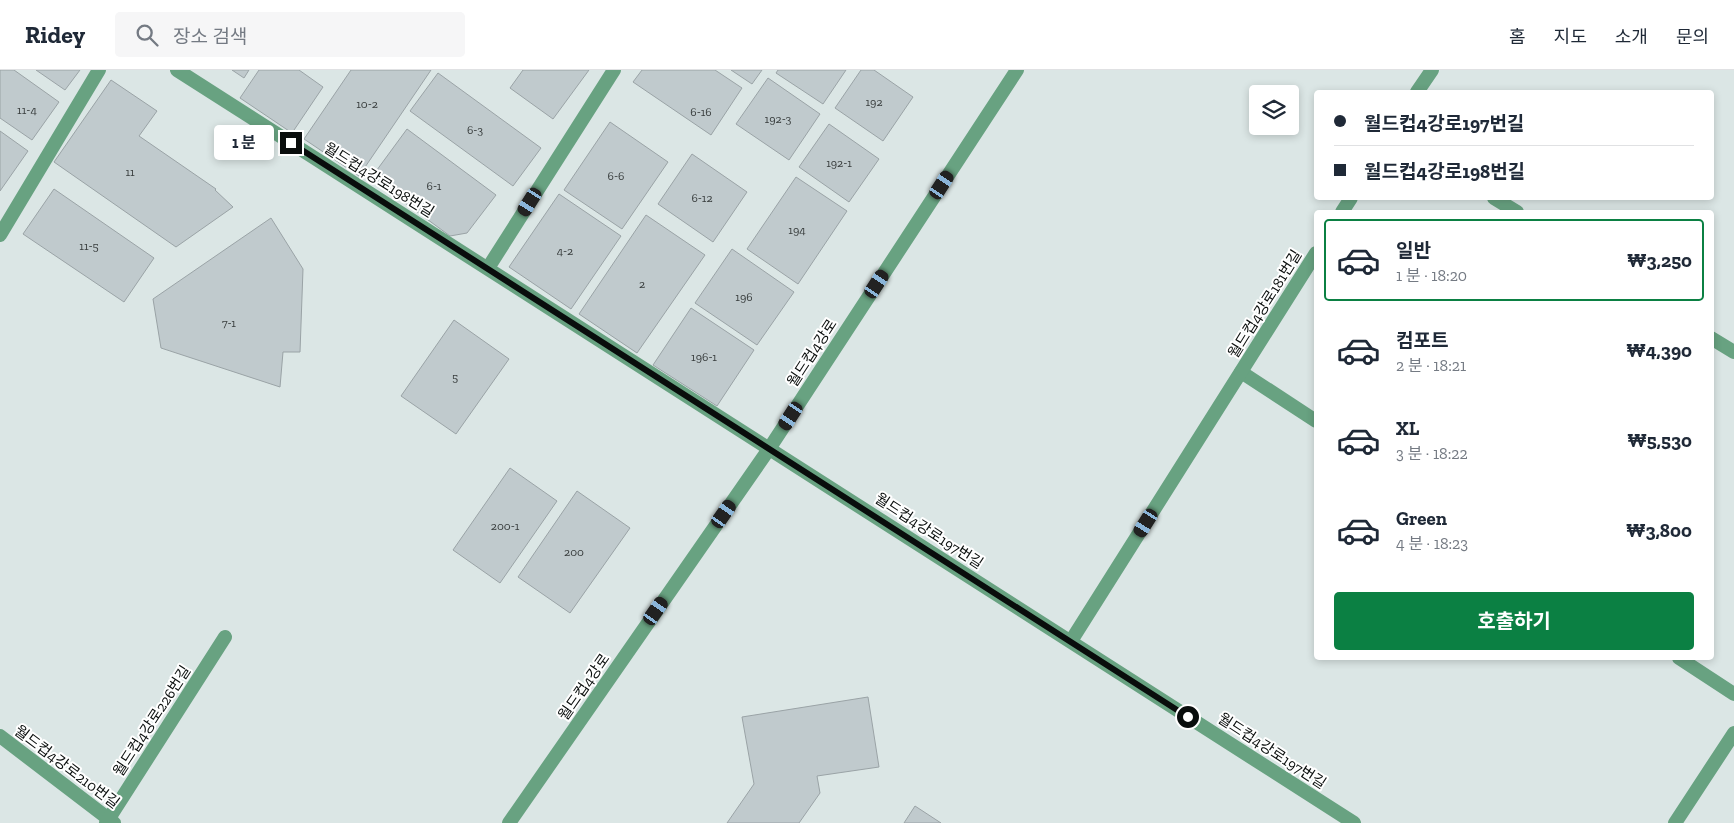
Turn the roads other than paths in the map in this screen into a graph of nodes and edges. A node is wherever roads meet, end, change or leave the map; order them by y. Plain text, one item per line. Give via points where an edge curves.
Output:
1 (99, 70) edge
2 (177, 70) edge
3 (614, 70) edge
4 (1017, 70) edge
5 (1432, 70) edge
6 (1418, 90) edge
7 (1497, 200) edge
8 (1514, 210) edge
9 (0, 234) edge
10 (1314, 256) edge
11 (488, 268) junction
12 (1714, 340) edge
13 (1734, 352) edge
14 (1241, 372) junction
15 (1314, 420) edge
16 (769, 449) junction
17 (225, 637) dead end
18 (1071, 641) junction
19 (1682, 660) edge
20 (1734, 694) edge
21 (1734, 733) edge
22 (0, 736) edge
23 (109, 822) edge
24 (509, 823) edge
25 (1354, 823) edge
26 (1675, 823) edge

1 - 9 street
2 - 11 street, 월드컵4강로198번길
3 - 11 street
4 - 16 street, 월드컵4강로
5 - 6 street
7 - 8 street
10 - 14 street, 월드컵4강로181번길
11 - 16 street, 월드컵4강로198번길
12 - 13 street
14 - 15 street
14 - 18 street
16 - 18 street, 월드컵4강로197번길
16 - 24 street, 월드컵4강로
17 - 23 street, 월드컵4강로226번길
18 - 25 street, 월드컵4강로197번길
19 - 20 street
21 - 26 street
22 - 23 street, 월드컵4강로210번길

